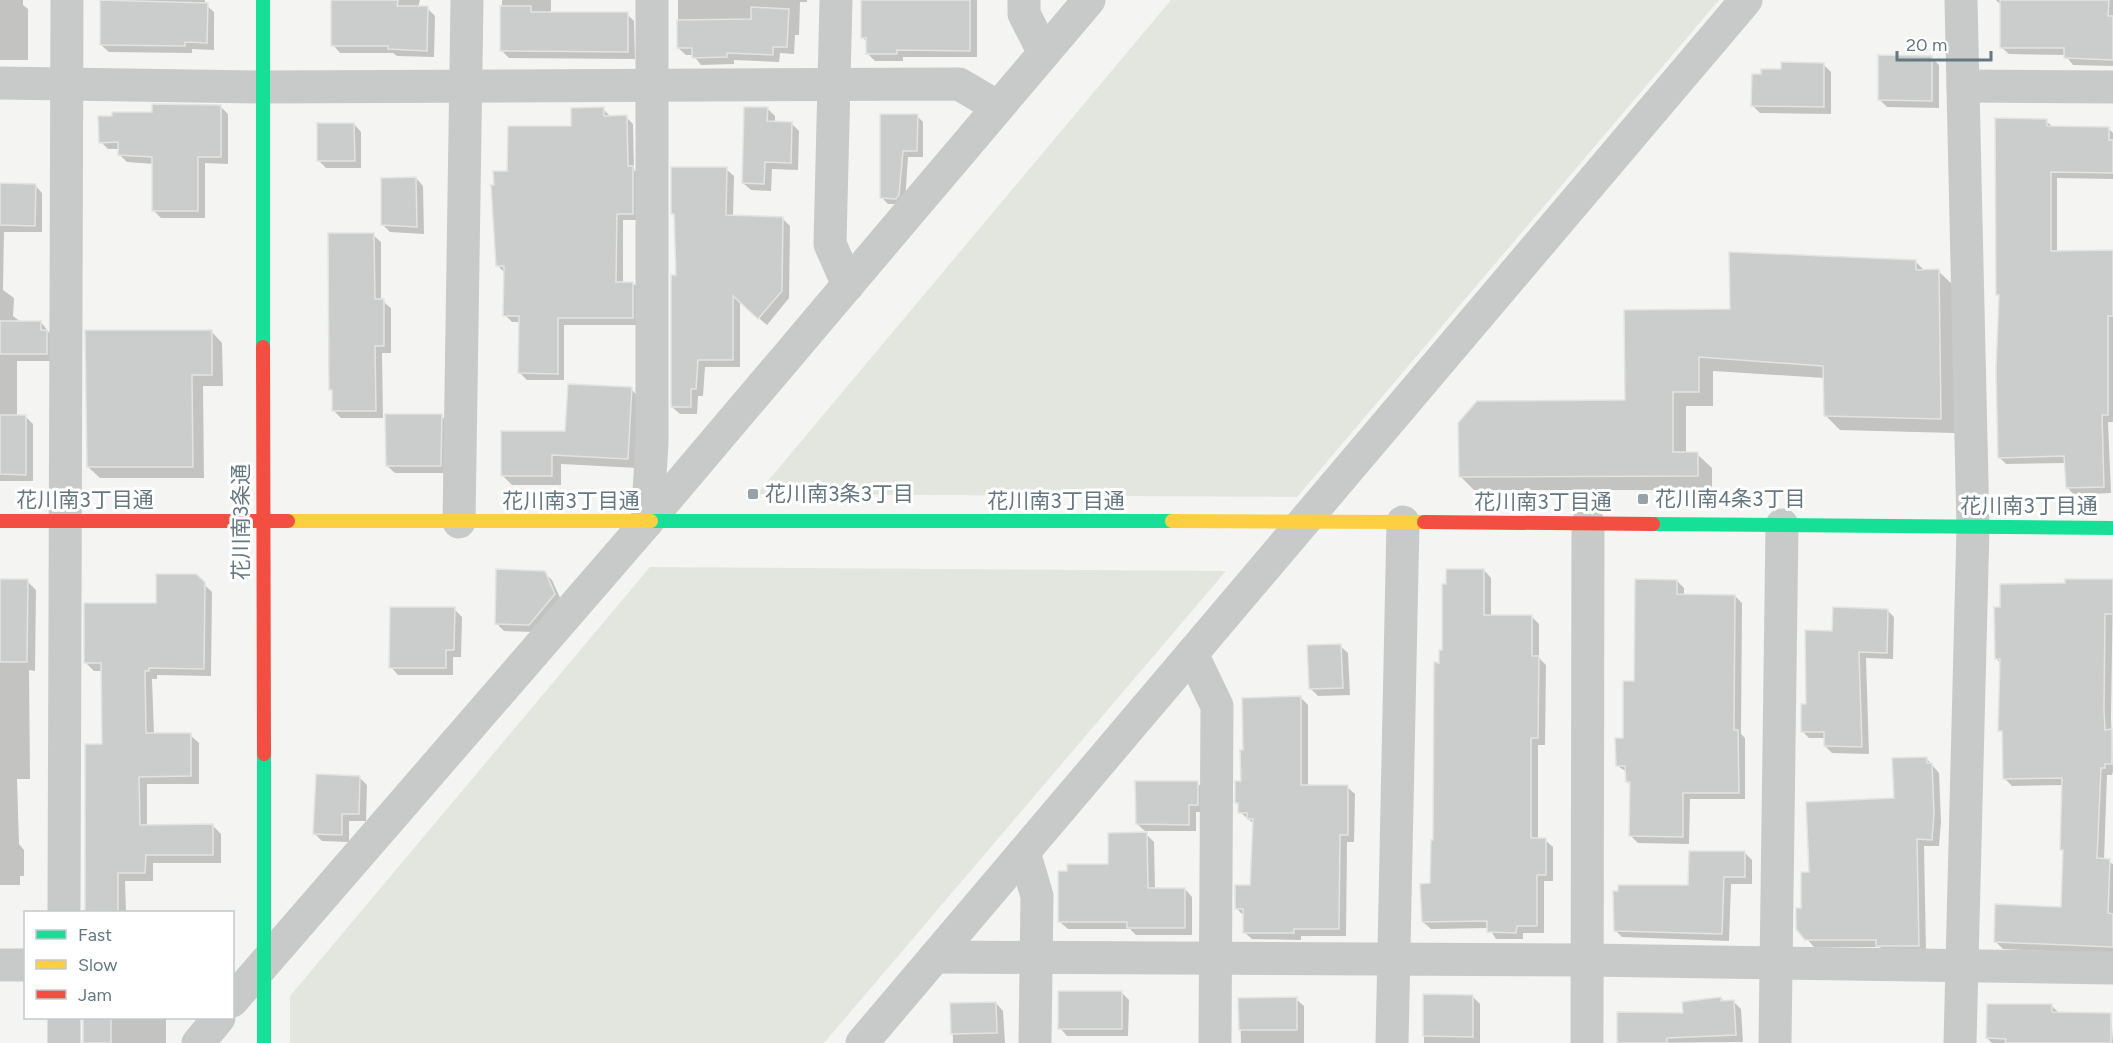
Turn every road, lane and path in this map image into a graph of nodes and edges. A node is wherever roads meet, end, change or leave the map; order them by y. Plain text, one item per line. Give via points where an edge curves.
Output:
1 (67, 0) edge
2 (263, 0) edge
3 (467, 0) edge
4 (652, 0) edge
5 (836, 0) edge
6 (1024, 0) edge
7 (1089, 0) edge
8 (1746, 0) edge
9 (1961, 0) edge
10 (1044, 53) junction
11 (0, 83) edge
12 (66, 84) junction
13 (835, 85) junction
14 (466, 86) junction
15 (652, 86) junction
16 (1963, 86) junction
17 (263, 87) junction
18 (2113, 87) edge
19 (998, 107) junction
20 (848, 285) junction
21 (0, 521) edge
22 (66, 521) junction
23 (262, 521) junction
24 (1305, 521) junction
25 (459, 522) junction
26 (647, 522) junction
27 (1403, 522) junction
28 (1588, 523) junction
29 (1782, 525) junction
30 (1973, 527) junction
31 (2113, 528) edge
32 (1192, 654) junction
33 (1024, 852) junction
34 (64, 911) edge
35 (935, 957) junction
36 (1036, 957) junction
37 (1214, 958) junction
38 (1393, 959) junction
39 (1588, 960) junction
40 (1776, 963) junction
41 (0, 965) edge
42 (24, 965) edge
43 (248, 965) edge
44 (1960, 966) junction
45 (2113, 968) edge
46 (234, 996) edge
47 (64, 1019) edge
48 (217, 1019) edge
49 (64, 1043) edge
50 (198, 1043) edge
51 (264, 1043) edge
52 (862, 1043) edge
53 (1035, 1043) edge
54 (1215, 1043) edge
55 (1392, 1043) edge
56 (1587, 1043) edge
57 (1775, 1043) edge
58 (1960, 1043) edge

1 - 12 street
2 - 17 street, 花川南3条通
3 - 14 street
4 - 15 street
5 - 13 street
6 - 10 street via 1024,15
7 - 10 street
8 - 24 street
9 - 16 street
10 - 19 street
11 - 12 street
12 - 17 street
12 - 22 street
13 - 15 street
13 - 19 street via 959,84
13 - 20 street via 830,244
14 - 15 street
14 - 17 street
14 - 25 street
15 - 26 street via 652,444
16 - 18 street
16 - 30 street
17 - 23 street, 花川南3条通
19 - 20 street
20 - 26 street
21 - 22 street, 花川南3丁目通
22 - 23 street, 花川南3丁目通
22 - 34 street
23 - 25 street, 花川南3丁目通
23 - 43 street, 花川南3条通
24 - 26 street, 花川南3丁目通
24 - 27 street, 花川南3丁目通
24 - 32 street
25 - 26 street, 花川南3丁目通
26 - 43 street
27 - 28 street, 花川南3丁目通
27 - 38 street
28 - 29 street, 花川南3丁目通
28 - 39 street
29 - 30 street, 花川南3丁目通
29 - 40 street
30 - 31 street, 花川南3丁目通
30 - 44 street
32 - 33 street
32 - 37 street via 1217,706
33 - 35 street
33 - 36 street via 1037,896
35 - 36 street
35 - 52 street
36 - 37 street
36 - 53 street
37 - 38 street
37 - 54 street
38 - 39 street
38 - 55 street
39 - 40 street
39 - 56 street
40 - 44 street
40 - 57 street
41 - 42 street
43 - 46 street
43 - 51 street, 花川南3条通
44 - 45 street
44 - 58 street
47 - 49 street
48 - 50 street

